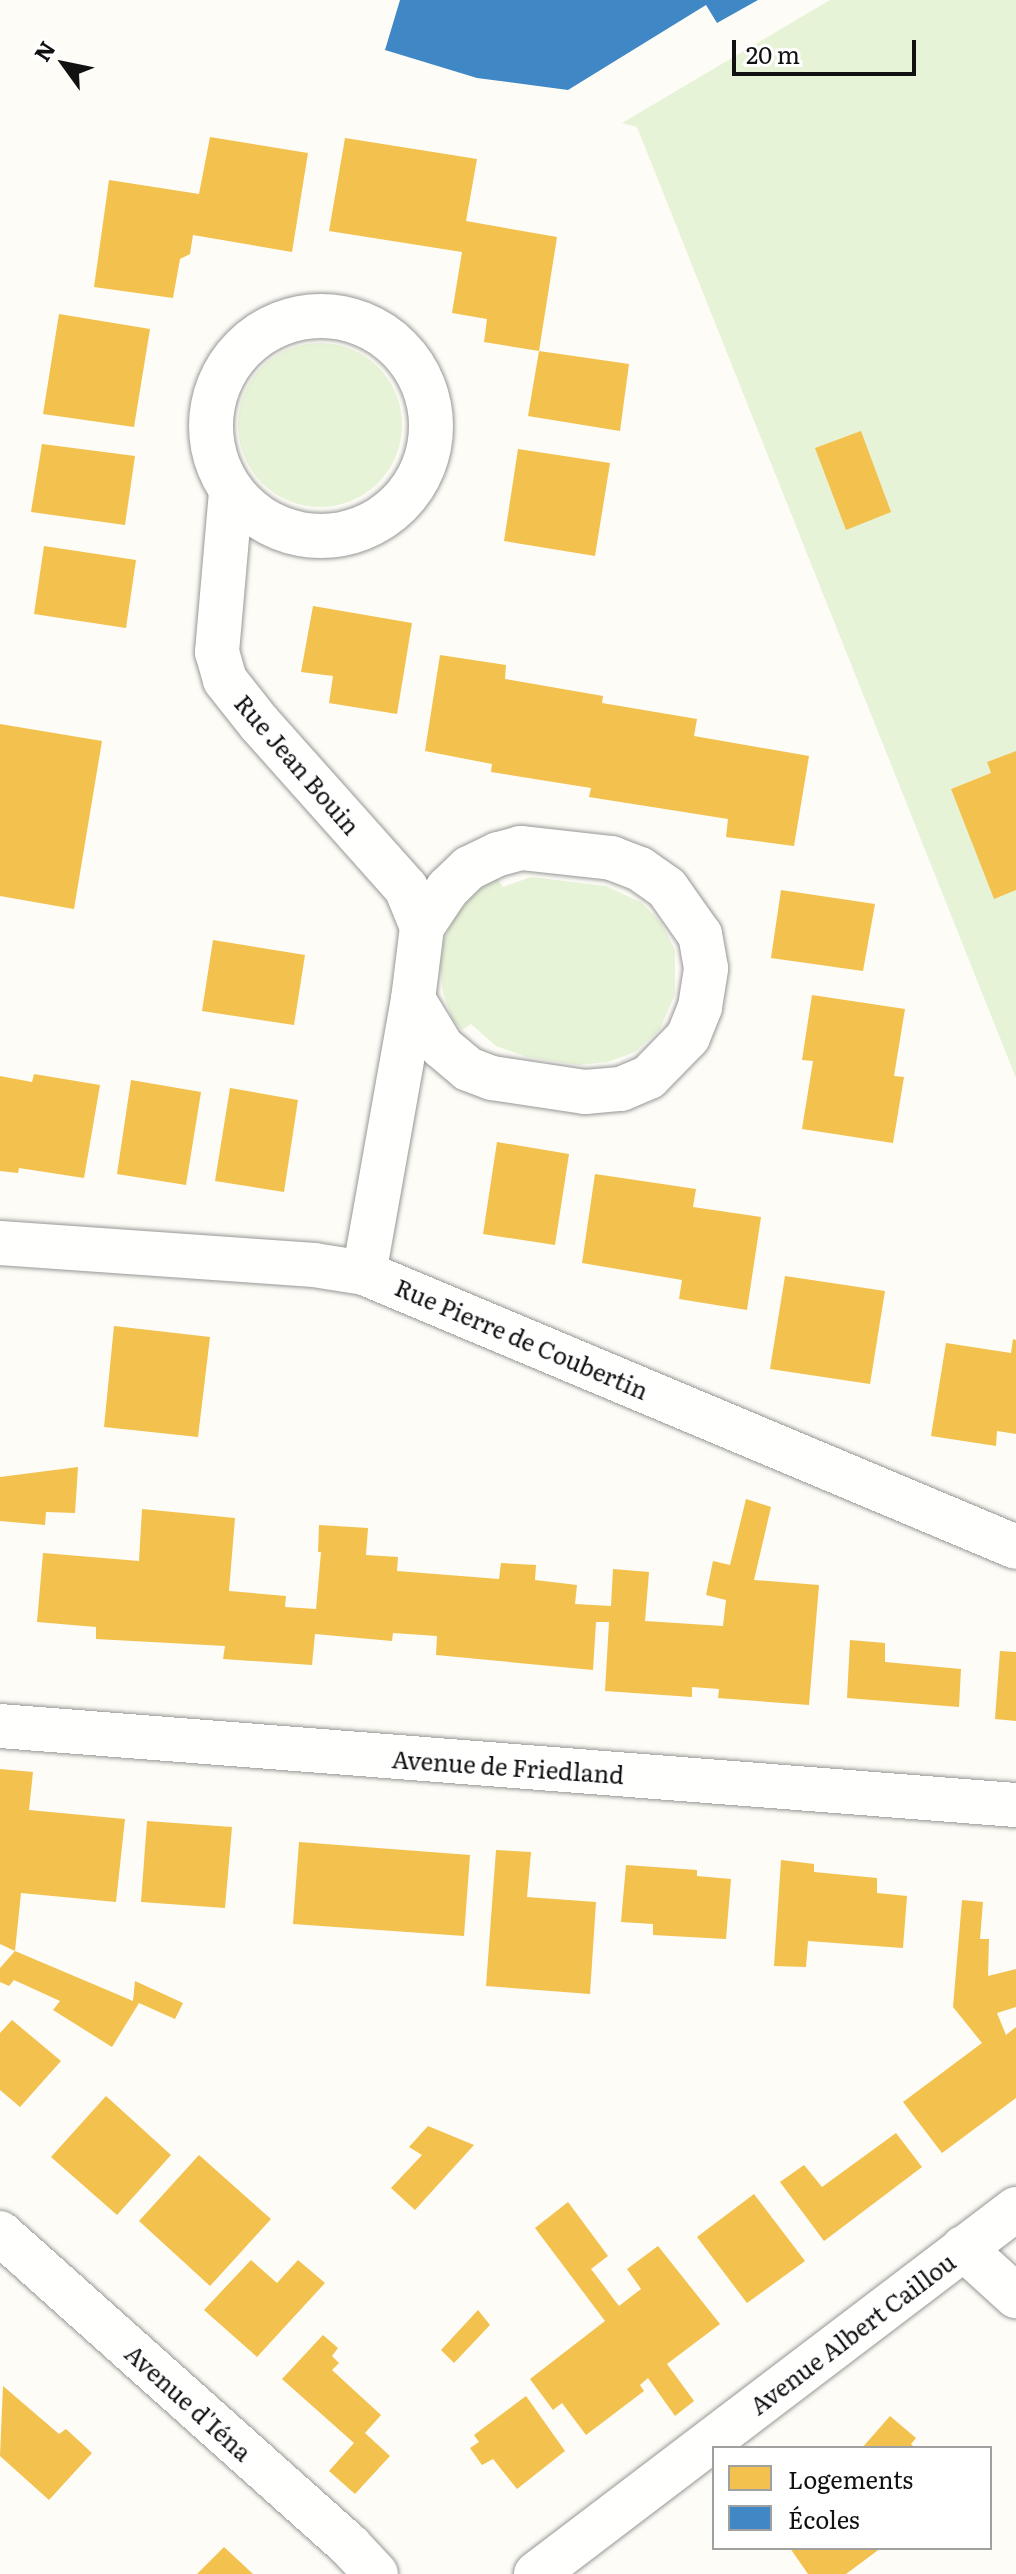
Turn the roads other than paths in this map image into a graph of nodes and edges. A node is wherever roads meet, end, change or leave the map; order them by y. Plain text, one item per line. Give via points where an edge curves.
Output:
1 (231, 492) junction
2 (422, 927) junction
3 (413, 999) junction
4 (0, 1243) edge
5 (364, 1273) junction
6 (1016, 1547) edge
7 (0, 1726) edge
8 (1016, 1805) edge
9 (1016, 2209) edge
10 (0, 2233) edge
11 (963, 2248) junction
12 (1016, 2296) edge
13 (376, 2574) edge
14 (536, 2574) edge

1 - 1 street via 256,517 287,533 323,537 358,531 389,513 414,487 428,454 431,418 423,384 405,353 376,329 341,317 303,316 268,328 238,352 217,384 209,420 214,458
1 - 2 street, Rue Jean Bouin via 217,652 225,680 406,888
2 - 3 street, Rue Jean Bouin
2 - 3 street, Rue Jean Bouin via 448,888 469,868 498,854 521,848 612,858 667,888 700,935 706,968 700,1007 688,1037 649,1077 621,1089 585,1092 492,1078 468,1069 442,1047
3 - 5 street, Rue Jean Bouin
4 - 5 street, Rue Pierre de Coubertin
5 - 6 street, Rue Pierre de Coubertin
7 - 8 street, Avenue de Friedland
9 - 11 street, Avenue Albert Caillou
10 - 13 street, Avenue d'Iéna
11 - 12 street
11 - 14 street, Avenue Albert Caillou

